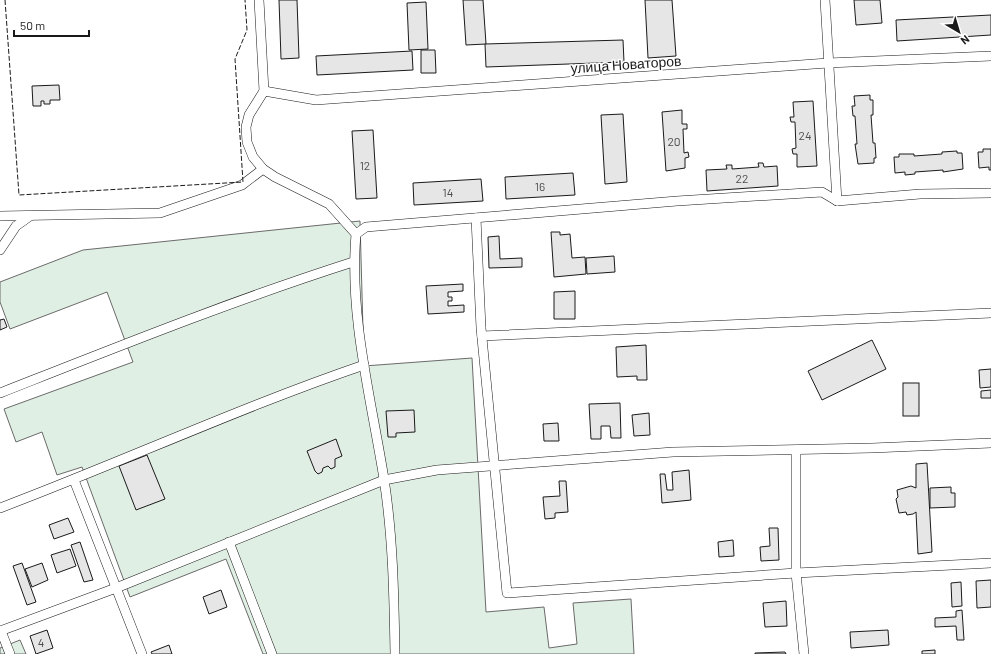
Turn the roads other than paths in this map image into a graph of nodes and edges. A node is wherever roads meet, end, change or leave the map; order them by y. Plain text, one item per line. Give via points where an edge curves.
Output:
1 (259, 0) edge
2 (824, 0) edge
3 (991, 56) edge
4 (828, 63) junction
5 (264, 91) junction
6 (263, 169) junction
7 (991, 193) edge
8 (836, 201) junction
9 (0, 216) edge
10 (30, 216) junction
11 (476, 218) junction
12 (356, 234) junction
13 (0, 250) edge
14 (353, 262) junction
15 (991, 313) edge
16 (482, 336) junction
17 (364, 365) junction
18 (0, 393) edge
19 (991, 443) edge
20 (796, 450) junction
21 (495, 465) junction
22 (74, 480) junction
23 (384, 480) junction
24 (0, 508) edge
25 (229, 542) junction
26 (991, 563) edge
27 (796, 573) junction
28 (116, 588) junction
29 (0, 631) edge
30 (10, 654) edge
31 (142, 654) edge
32 (272, 654) edge
33 (395, 654) edge
34 (804, 654) edge

1 - 5 street
2 - 4 street
3 - 4 street, улица Новаторов
4 - 5 street, улица Новаторов via 316,100
4 - 8 street
5 - 6 street via 249,115 246,126 247,142 253,157
6 - 10 street via 242,185 160,213
6 - 12 street via 275,178 329,204
7 - 8 street via 920,194
8 - 11 street via 822,192
9 - 10 street
10 - 13 street via 16,226
11 - 12 street via 366,227
11 - 16 street
12 - 14 street
14 - 17 street
14 - 18 street via 249,297
15 - 16 street
16 - 21 street
17 - 22 street via 318,381
17 - 23 street
19 - 20 street
20 - 21 street via 674,452
20 - 27 street
21 - 23 street via 437,470
21 - 27 street via 507,593
22 - 24 street
22 - 28 street
23 - 25 street
23 - 33 street via 393,568
25 - 28 street
25 - 32 street
26 - 27 street
27 - 34 street
28 - 29 street
28 - 31 street
29 - 30 street

